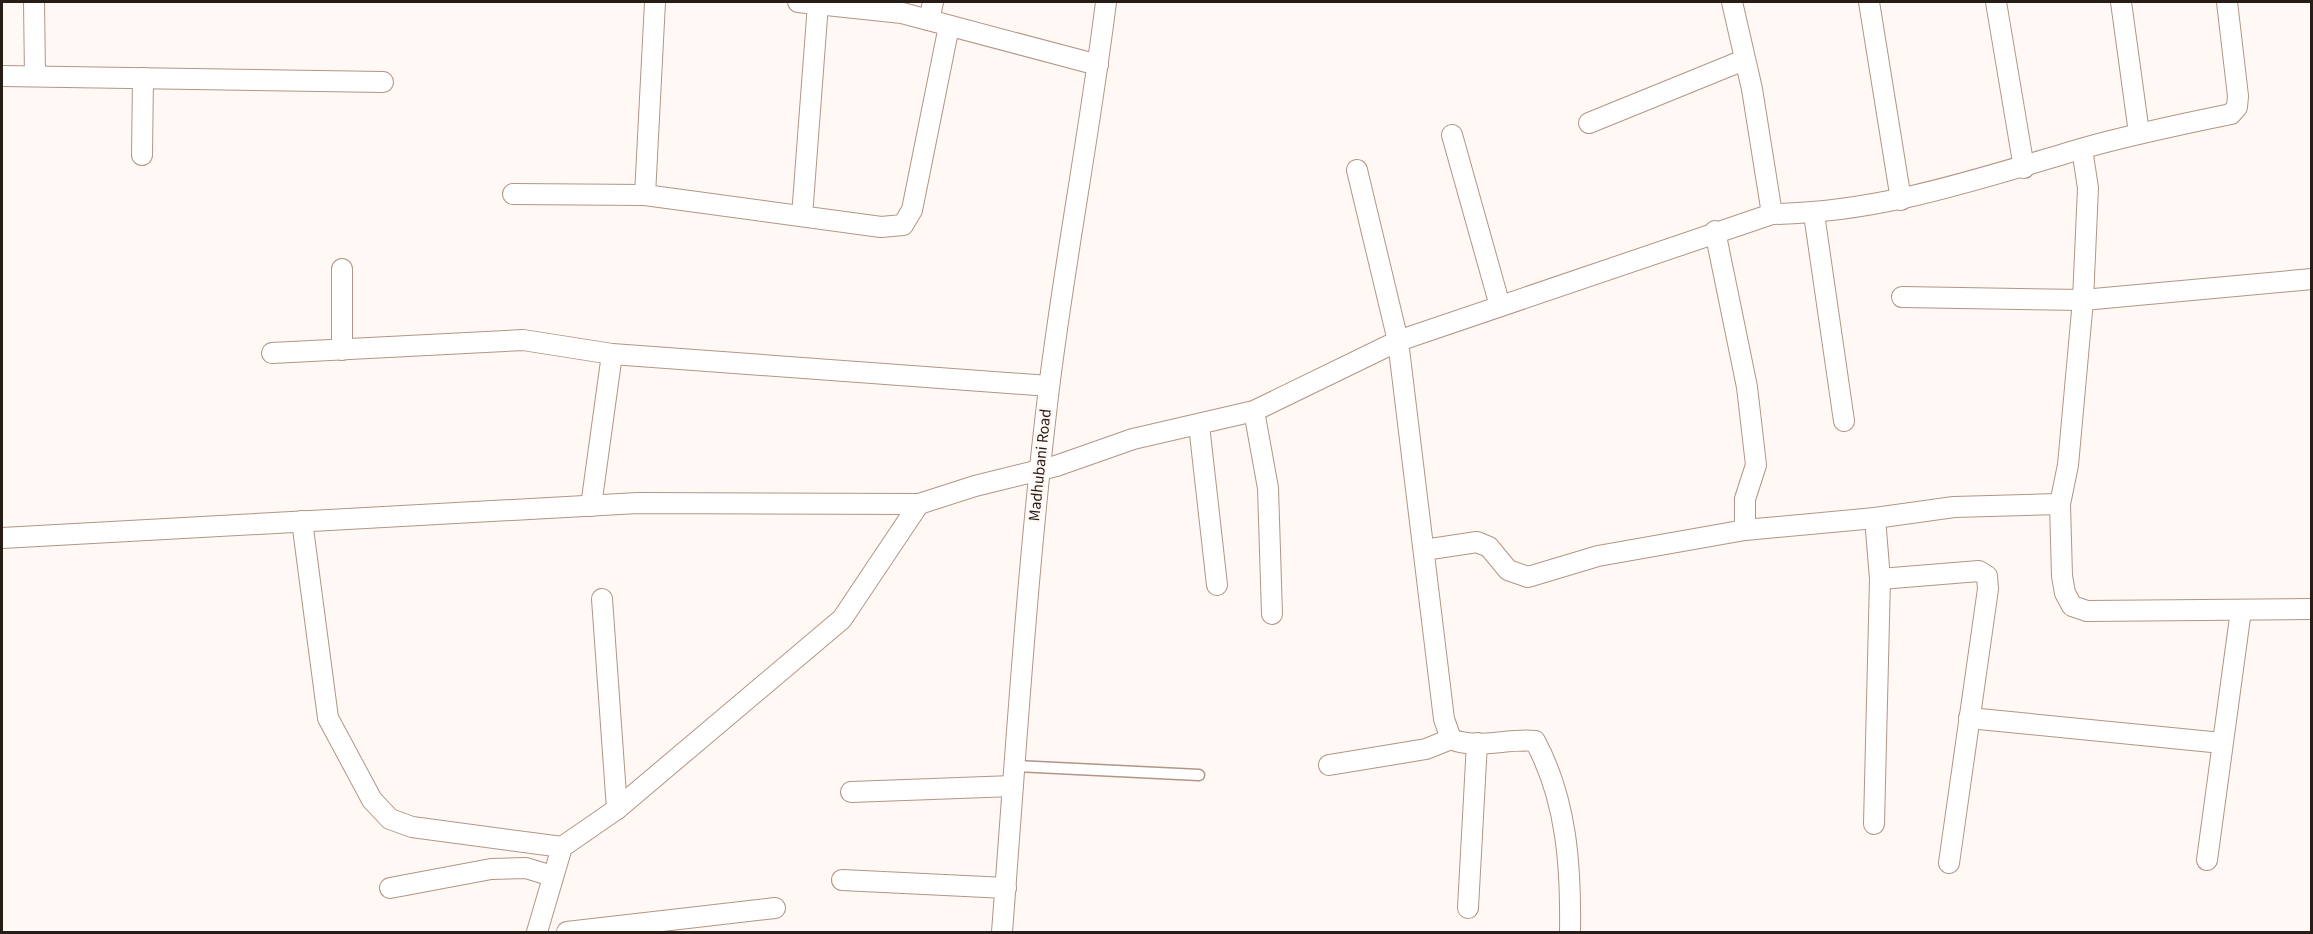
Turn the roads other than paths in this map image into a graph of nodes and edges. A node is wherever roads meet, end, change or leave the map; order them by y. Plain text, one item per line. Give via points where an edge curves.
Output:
1 (34, 2) edge
2 (655, 2) edge
3 (798, 2) edge
4 (1106, 2) edge
5 (1732, 2) edge
6 (1869, 2) edge
7 (1996, 2) edge
8 (2121, 2) edge
9 (2227, 2) edge
10 (831, 4) edge
11 (931, 11) edge
12 (949, 26) junction
13 (1744, 60) junction
14 (1098, 65) junction
15 (2, 75) edge
16 (35, 76) junction
17 (143, 78) junction
18 (383, 82) dead end
19 (1589, 123) dead end
20 (2139, 133) junction
21 (1452, 135) dead end
22 (2082, 149) junction
23 (142, 155) dead end
24 (2024, 168) junction
25 (1357, 170) dead end
26 (513, 194) dead end
27 (645, 195) junction
28 (1901, 200) junction
29 (1772, 214) junction
30 (1814, 214) junction
31 (802, 216) junction
32 (1715, 231) junction
33 (342, 269) dead end
34 (2312, 279) edge
35 (1902, 297) dead end
36 (2083, 300) junction
37 (1500, 306) junction
38 (1398, 341) junction
39 (342, 350) junction
40 (272, 353) dead end
41 (612, 354) junction
42 (1049, 386) junction
43 (1254, 411) junction
44 (1844, 421) dead end
45 (1199, 425) junction
46 (1040, 470) junction
47 (919, 504) junction
48 (2060, 504) junction
49 (591, 506) junction
50 (1875, 518) junction
51 (302, 521) junction
52 (1745, 530) junction
53 (2, 538) edge
54 (1424, 550) junction
55 (1880, 579) junction
56 (1217, 585) dead end
57 (602, 599) dead end
58 (2312, 609) edge
59 (2241, 610) junction
60 (1272, 614) dead end
61 (1969, 718) junction
62 (1451, 739) junction
63 (2222, 742) junction
64 (1477, 743) junction
65 (1329, 765) dead end
66 (1199, 775) dead end
67 (1014, 776) junction
68 (851, 792) dead end
69 (617, 809) junction
70 (1874, 824) dead end
71 (562, 847) junction
72 (2207, 860) dead end
73 (1949, 863) dead end
74 (552, 876) junction
75 (842, 880) dead end
76 (390, 888) dead end
77 (1006, 888) junction
78 (775, 908) dead end
79 (1468, 908) dead end
80 (537, 933) edge
81 (567, 933) edge
82 (1002, 933) edge
83 (1570, 933) edge

1 - 16 street
2 - 27 street
3 - 10 street
4 - 14 street, Madhubani Road
5 - 13 street
6 - 28 street
7 - 24 street
8 - 20 street
9 - 20 street via 2237,107 2232,114
10 - 11 street via 902,13
10 - 31 street
11 - 12 street
12 - 14 street
12 - 31 street via 909,219 894,228
13 - 19 street
13 - 29 street
14 - 42 street, Madhubani Road
15 - 16 street
16 - 17 street
17 - 18 street
17 - 23 street
20 - 22 street
21 - 37 street
22 - 24 street
22 - 36 street via 2088,188
24 - 28 street
25 - 38 street
26 - 27 street
27 - 31 street
28 - 30 street
29 - 30 street
29 - 32 street
30 - 44 street
32 - 37 street
32 - 52 street via 1747,387 1756,465 1745,499
33 - 39 street
34 - 36 street
35 - 36 street
36 - 48 street via 2068,465
37 - 38 street
38 - 43 street
38 - 54 street
39 - 40 street
39 - 41 street via 523,340
41 - 42 street
41 - 49 street
42 - 46 street, Madhubani Road
43 - 45 street
43 - 60 street via 1268,488
45 - 46 street via 1133,439
45 - 56 street
46 - 47 street
46 - 67 street, Madhubani Road
47 - 49 street
47 - 69 street via 842,619
48 - 50 street via 1954,507
48 - 59 street via 2062,576 2072,606 2087,611
49 - 51 street
50 - 52 street
50 - 55 street
51 - 53 street
51 - 71 street via 328,718 372,800 390,819 412,827
52 - 54 street via 1598,556 1528,577 1508,570 1489,547 1477,542
54 - 62 street via 1444,719
55 - 61 street via 1979,571 1987,576
55 - 70 street
57 - 69 street
58 - 59 street
59 - 63 street
61 - 63 street
61 - 73 street
62 - 64 street via 1465,745
62 - 65 street via 1426,749
63 - 72 street
64 - 79 street
64 - 83 street via 1535,741 1547,764 1564,827 1570,873
66 - 67 lane
67 - 68 street
67 - 77 street, Madhubani Road
69 - 71 street
71 - 74 street
74 - 76 street via 526,867 491,869
74 - 80 street
75 - 77 street
77 - 82 street, Madhubani Road
78 - 81 street

